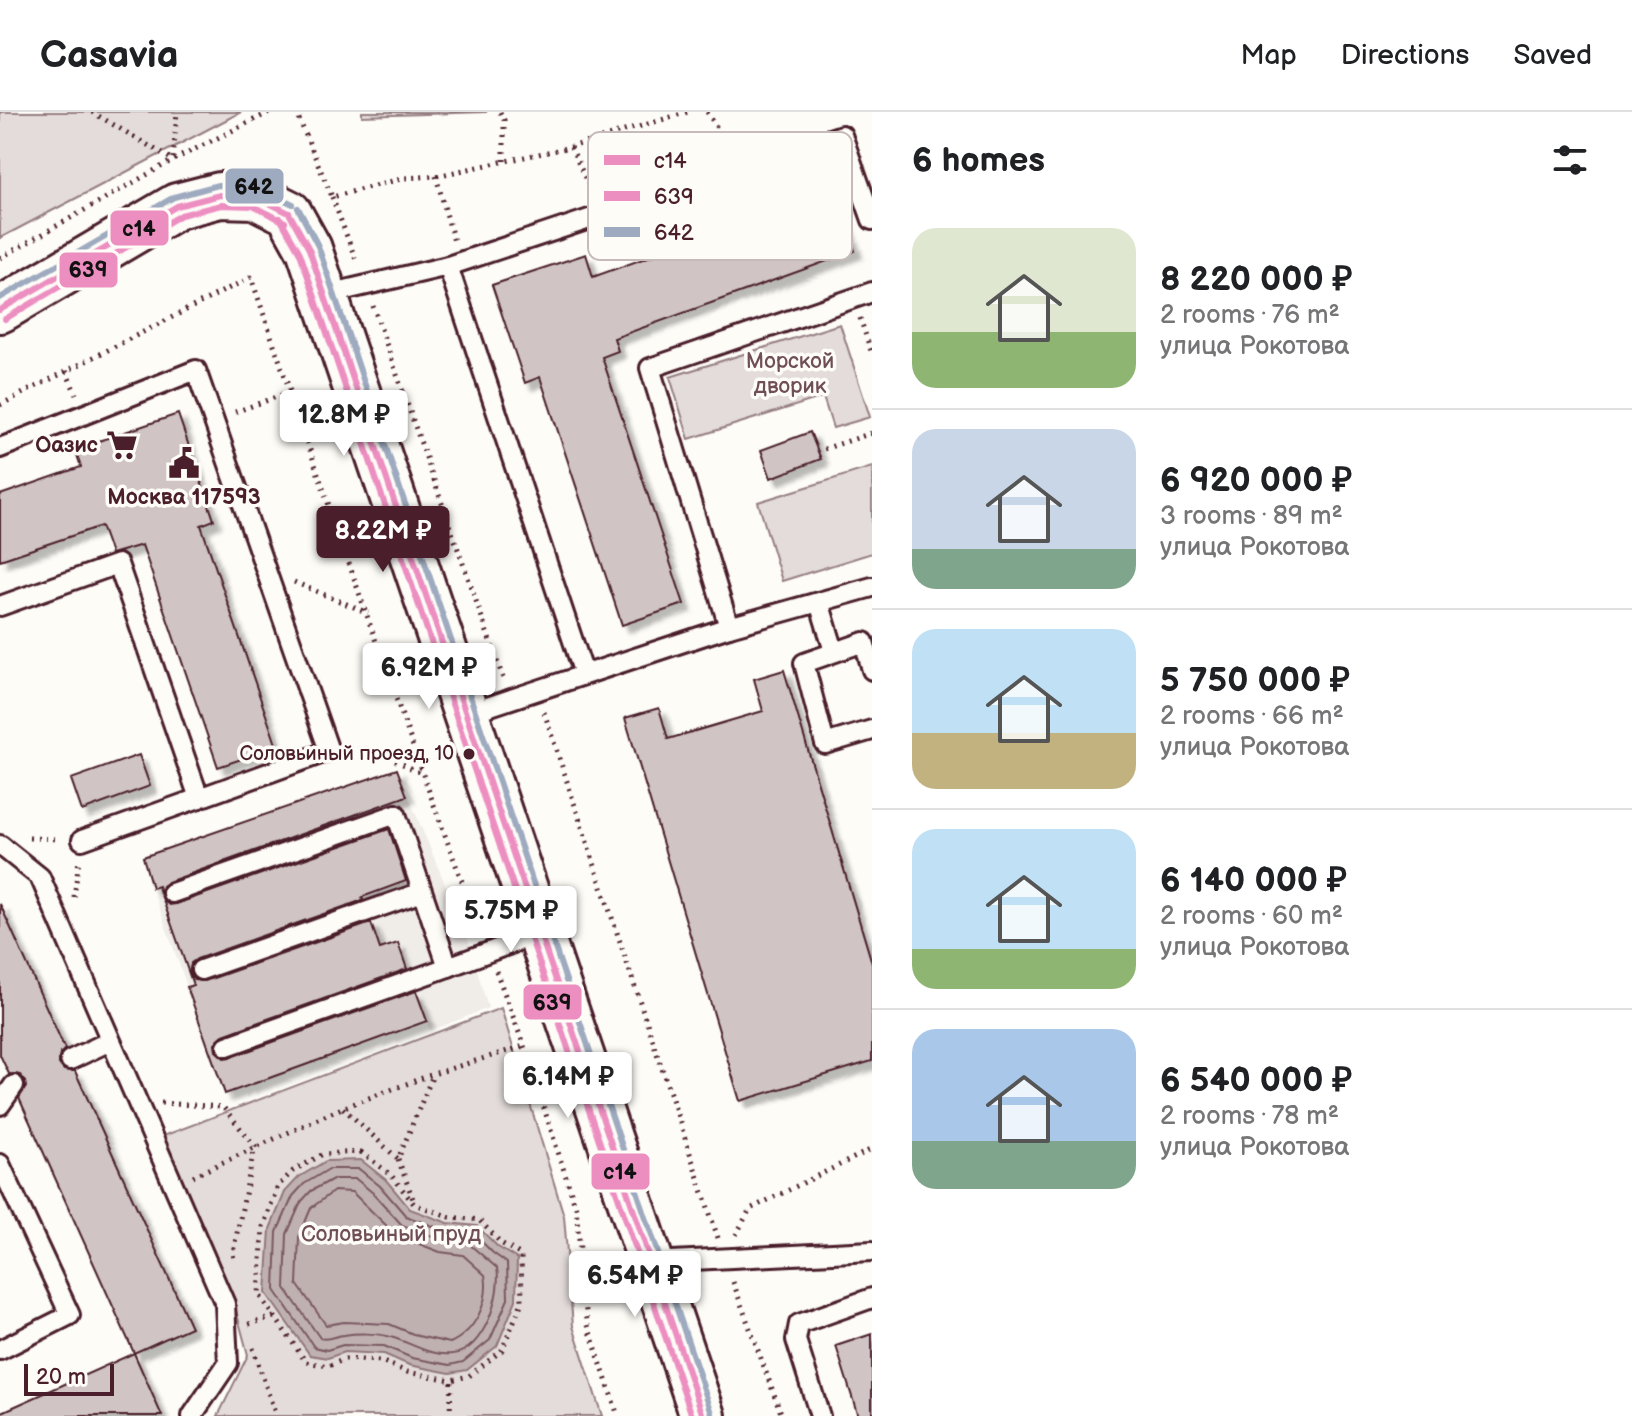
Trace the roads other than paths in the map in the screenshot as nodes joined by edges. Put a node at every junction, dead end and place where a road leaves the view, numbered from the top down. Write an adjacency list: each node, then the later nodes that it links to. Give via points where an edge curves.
1 (852, 163): 3 (lane)
2 (588, 220): 4 (lane)
3 (872, 220)
4 (453, 264): 5 (lane); 15 (lane)
5 (345, 290): 7 (street, via 309,249 289,213 255,196 220,195 177,206); 16 (street)
6 (872, 292): 12 (lane, via 650,368)
7 (0, 310)
8 (0, 448): 18 (lane, via 196,370 329,751)
9 (872, 587): 10 (lane)
10 (819, 602): 12 (lane); 13 (lane)
11 (0, 606): 18 (lane, via 118,564)
12 (729, 627): 15 (lane)
13 (834, 651): 14 (lane, via 864,642); 17 (lane, via 804,663 825,744)
14 (872, 670)
15 (584, 674): 16 (lane)
16 (466, 714): 23 (street)
17 (872, 730)
18 (199, 798): 19 (lane)
19 (82, 840)
20 (0, 845): 26 (lane, via 40,877)
21 (422, 892): 22 (lane, via 396,814); 24 (lane); 25 (lane)
22 (172, 893)
23 (540, 933): 24 (lane); 33 (street)
24 (448, 967): 27 (lane)
25 (201, 970)
26 (110, 1041): 28 (lane); 36 (lane, via 225,1304 228,1363)
27 (227, 1046)
28 (70, 1060)
29 (14, 1085): 30 (lane)
30 (0, 1105)
31 (0, 1164): 35 (lane, via 70,1315)
32 (872, 1251): 33 (lane)
33 (652, 1262): 37 (street)
34 (872, 1298): 38 (lane, via 799,1324 796,1340)
35 (0, 1350)
36 (192, 1416)
37 (703, 1416)
38 (820, 1416)

